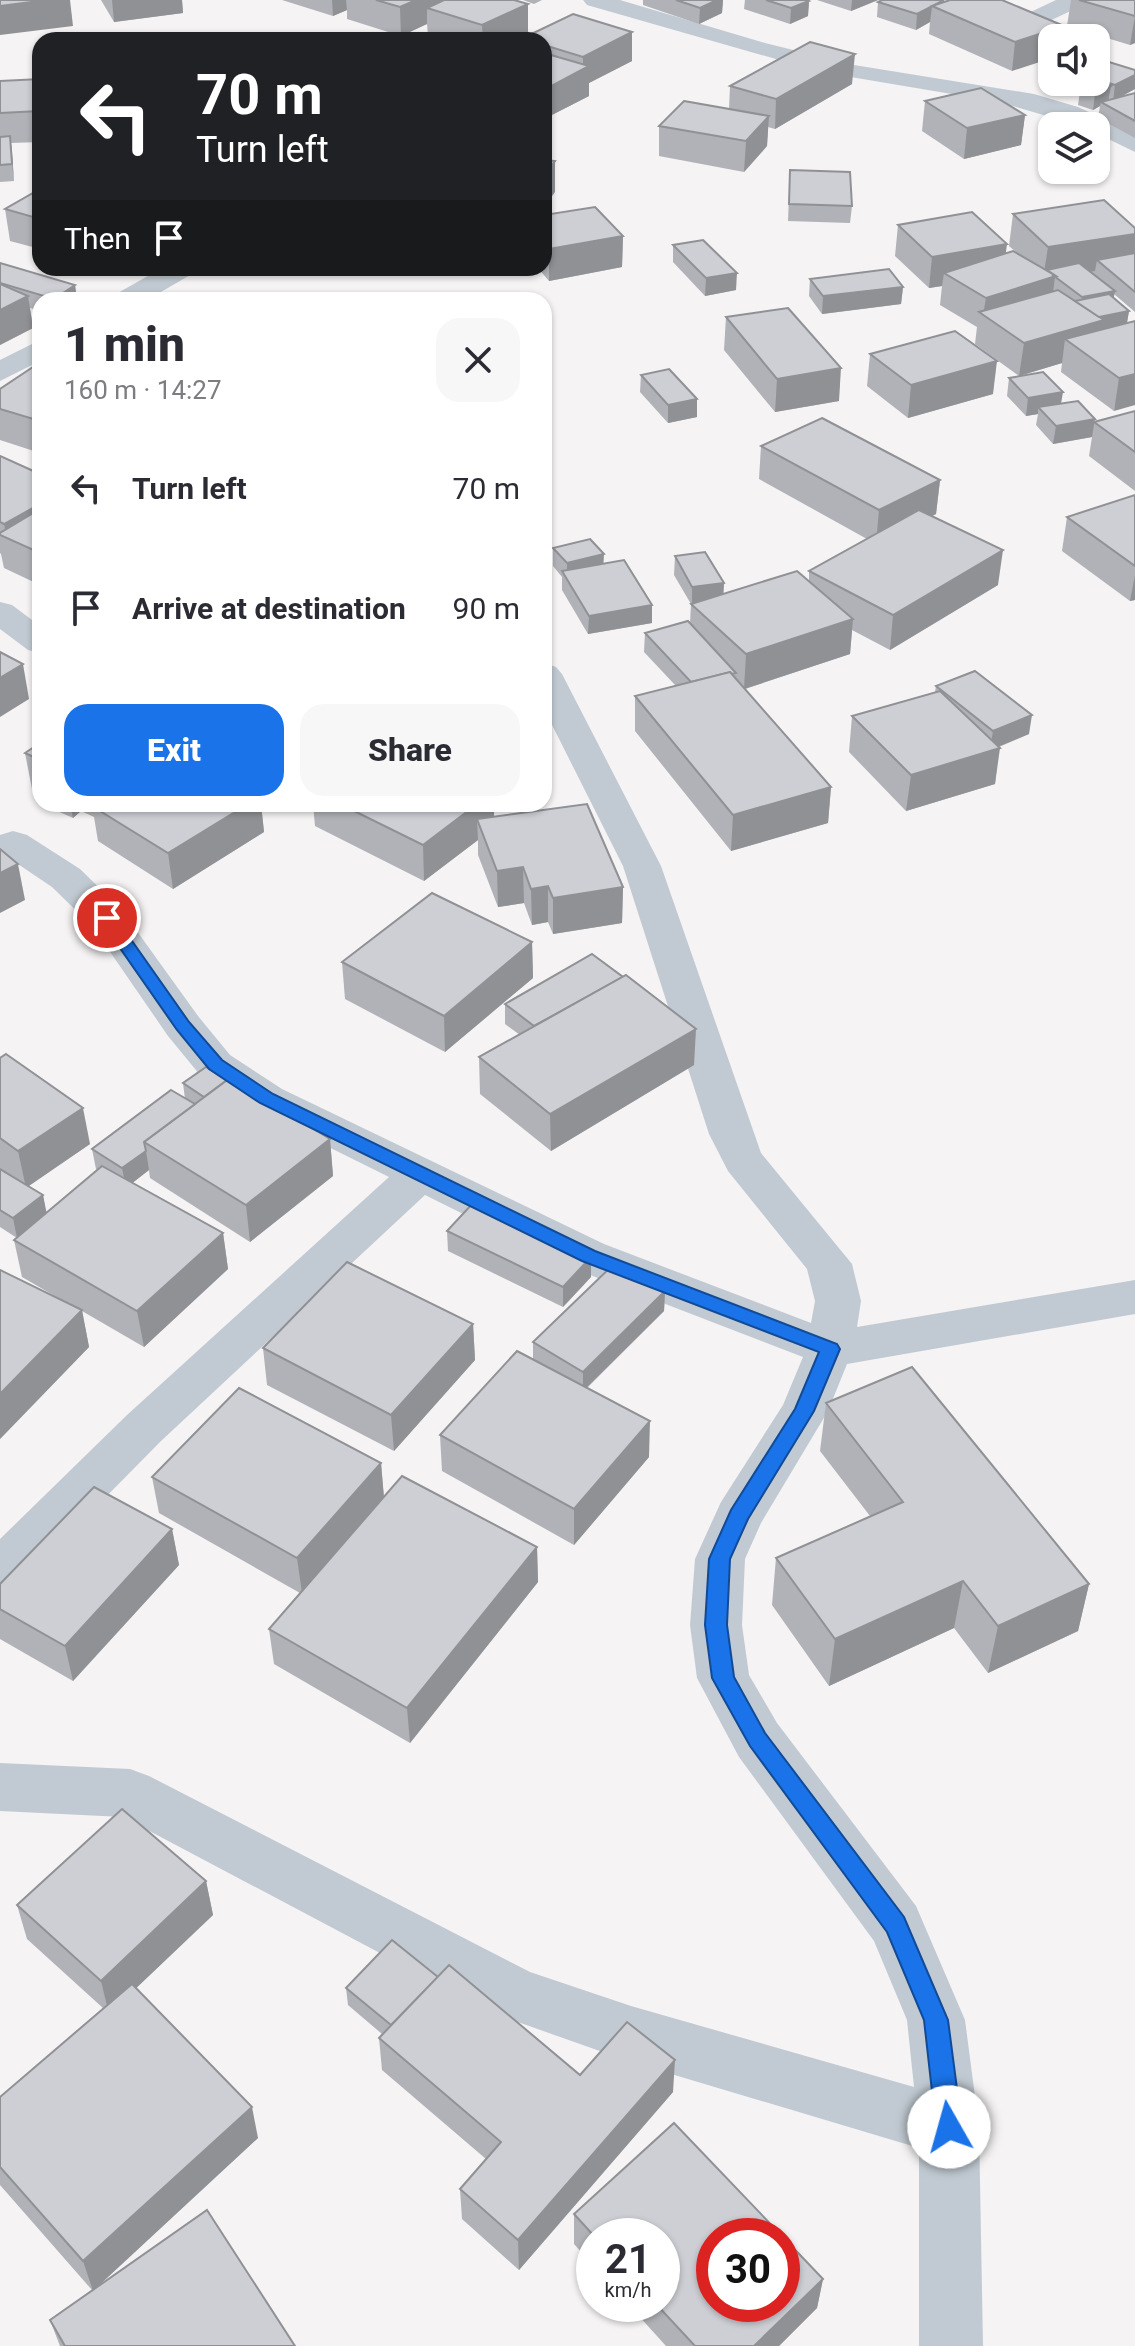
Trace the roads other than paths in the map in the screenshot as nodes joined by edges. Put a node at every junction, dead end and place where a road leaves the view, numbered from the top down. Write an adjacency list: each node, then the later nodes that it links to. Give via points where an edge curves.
1 (1075, 0): 3 (street, via 1026,23 1025,30)
2 (595, 10): 4 (street, via 621,8 849,71)
3 (1038, 39)
4 (1038, 90)
5 (1053, 96): 6 (street)
6 (1135, 144)
7 (168, 276): 8 (street)
8 (140, 292)
9 (32, 354): 10 (street)
10 (0, 372)
11 (0, 612): 12 (street)
12 (32, 637)
13 (552, 690): 17 (street, via 642,866 743,1160 829,1264 838,1301)
14 (13, 843): 15 (street, via 66,878 107,918 215,1065 267,1099)
15 (420, 1174): 17 (street, via 588,1256); 18 (street, via 144,1428)
16 (1135, 1297): 17 (street)
17 (830, 1349): 20 (street, via 804,1411 739,1516 720,1559 716,1625 723,1678 758,1740 896,1925 936,2020)
18 (0, 1571)
19 (0, 1787): 20 (street, via 130,1793 516,1995)
20 (949, 2127): 21 (street)
21 (951, 2346)

